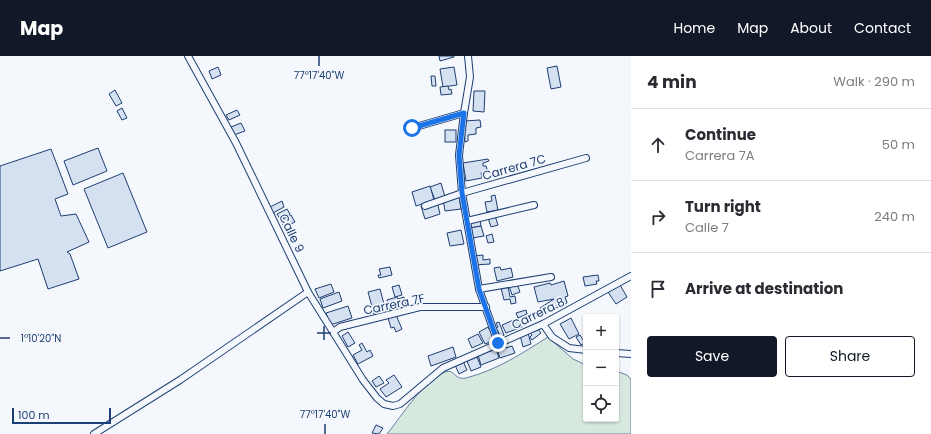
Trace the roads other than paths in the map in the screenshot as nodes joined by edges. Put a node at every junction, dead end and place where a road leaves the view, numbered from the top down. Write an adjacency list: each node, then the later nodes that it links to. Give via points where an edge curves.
1 (188, 56): 13 (street, Calle 9, via 236,143)
2 (468, 56): 3 (street, via 470,77)
3 (464, 113): 4 (street); 6 (street, via 459,155)
4 (412, 128)
5 (586, 158): 6 (street, Carrera 7C)
6 (462, 193): 8 (street, Carrera 7C); 9 (street)
7 (534, 205): 9 (street)
8 (425, 206)
9 (467, 221): 12 (street)
10 (631, 276): 15 (street, Carrera 8)
11 (551, 277): 12 (street)
12 (479, 289): 14 (street)
13 (308, 292): 16 (street, Calle 9); 22 (street, via 180,380)
14 (486, 307): 16 (street, Carrera 7F, via 420,307 340,327); 17 (street)
15 (543, 324): 17 (street, Carrera 8); 18 (street, via 552,337 570,348)
16 (333, 332): 21 (street, Calle 9, via 377,398 384,404)
17 (498, 343): 21 (street, Carrera 8, via 443,368 400,404)
18 (583, 350)
19 (619, 353): 20 (street)
20 (631, 354)
21 (393, 406)
22 (94, 434)

